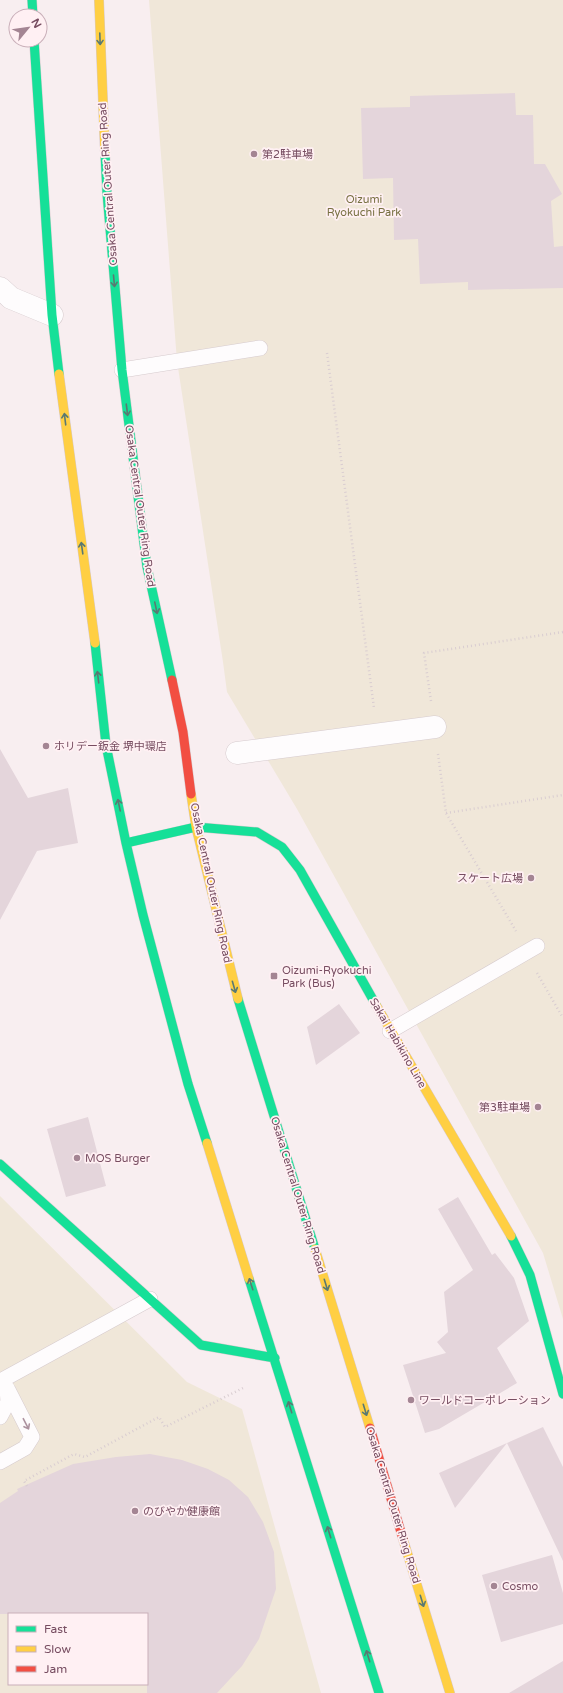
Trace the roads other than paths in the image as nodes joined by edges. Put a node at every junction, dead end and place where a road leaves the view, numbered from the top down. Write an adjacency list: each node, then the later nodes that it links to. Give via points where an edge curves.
1 (99, 0): 6 (main road, Osaka Central Outer Ring Road, one-way to 6, via 107,193)
2 (35, 48): 4 (main road)
3 (0, 288): 4 (street, via 11,298)
4 (52, 315): 10 (main road, one-way to 4, via 106,745)
5 (260, 348): 6 (lane)
6 (122, 370): 9 (main road, Osaka Central Outer Ring Road, one-way to 9, via 147,567 183,732)
7 (435, 727): 8 (street)
8 (237, 753)
9 (196, 827): 10 (main road, Sakai Habikino Line); 12 (main road, Sakai Habikino Line, via 257,832 282,847 300,870); 21 (main road, Osaka Central Outer Ring Road, one-way to 21, via 234,985)
10 (126, 843): 15 (main road, one-way to 10, via 188,1084)
11 (532, 949): 12 (lane)
12 (390, 1031): 17 (main road, Sakai Habikino Line, via 509,1233 530,1275)
13 (0, 1164): 14 (main road)
14 (150, 1299): 15 (main road, via 201,1345); 16 (lane)
15 (275, 1358): 20 (main road, one-way to 15)
16 (4, 1381): 18 (lane, via 8,1402); 19 (lane, one-way to 19, via 32,1437 25,1448)
17 (563, 1394)
18 (0, 1417)
19 (0, 1462)
20 (379, 1693)
21 (450, 1693)

